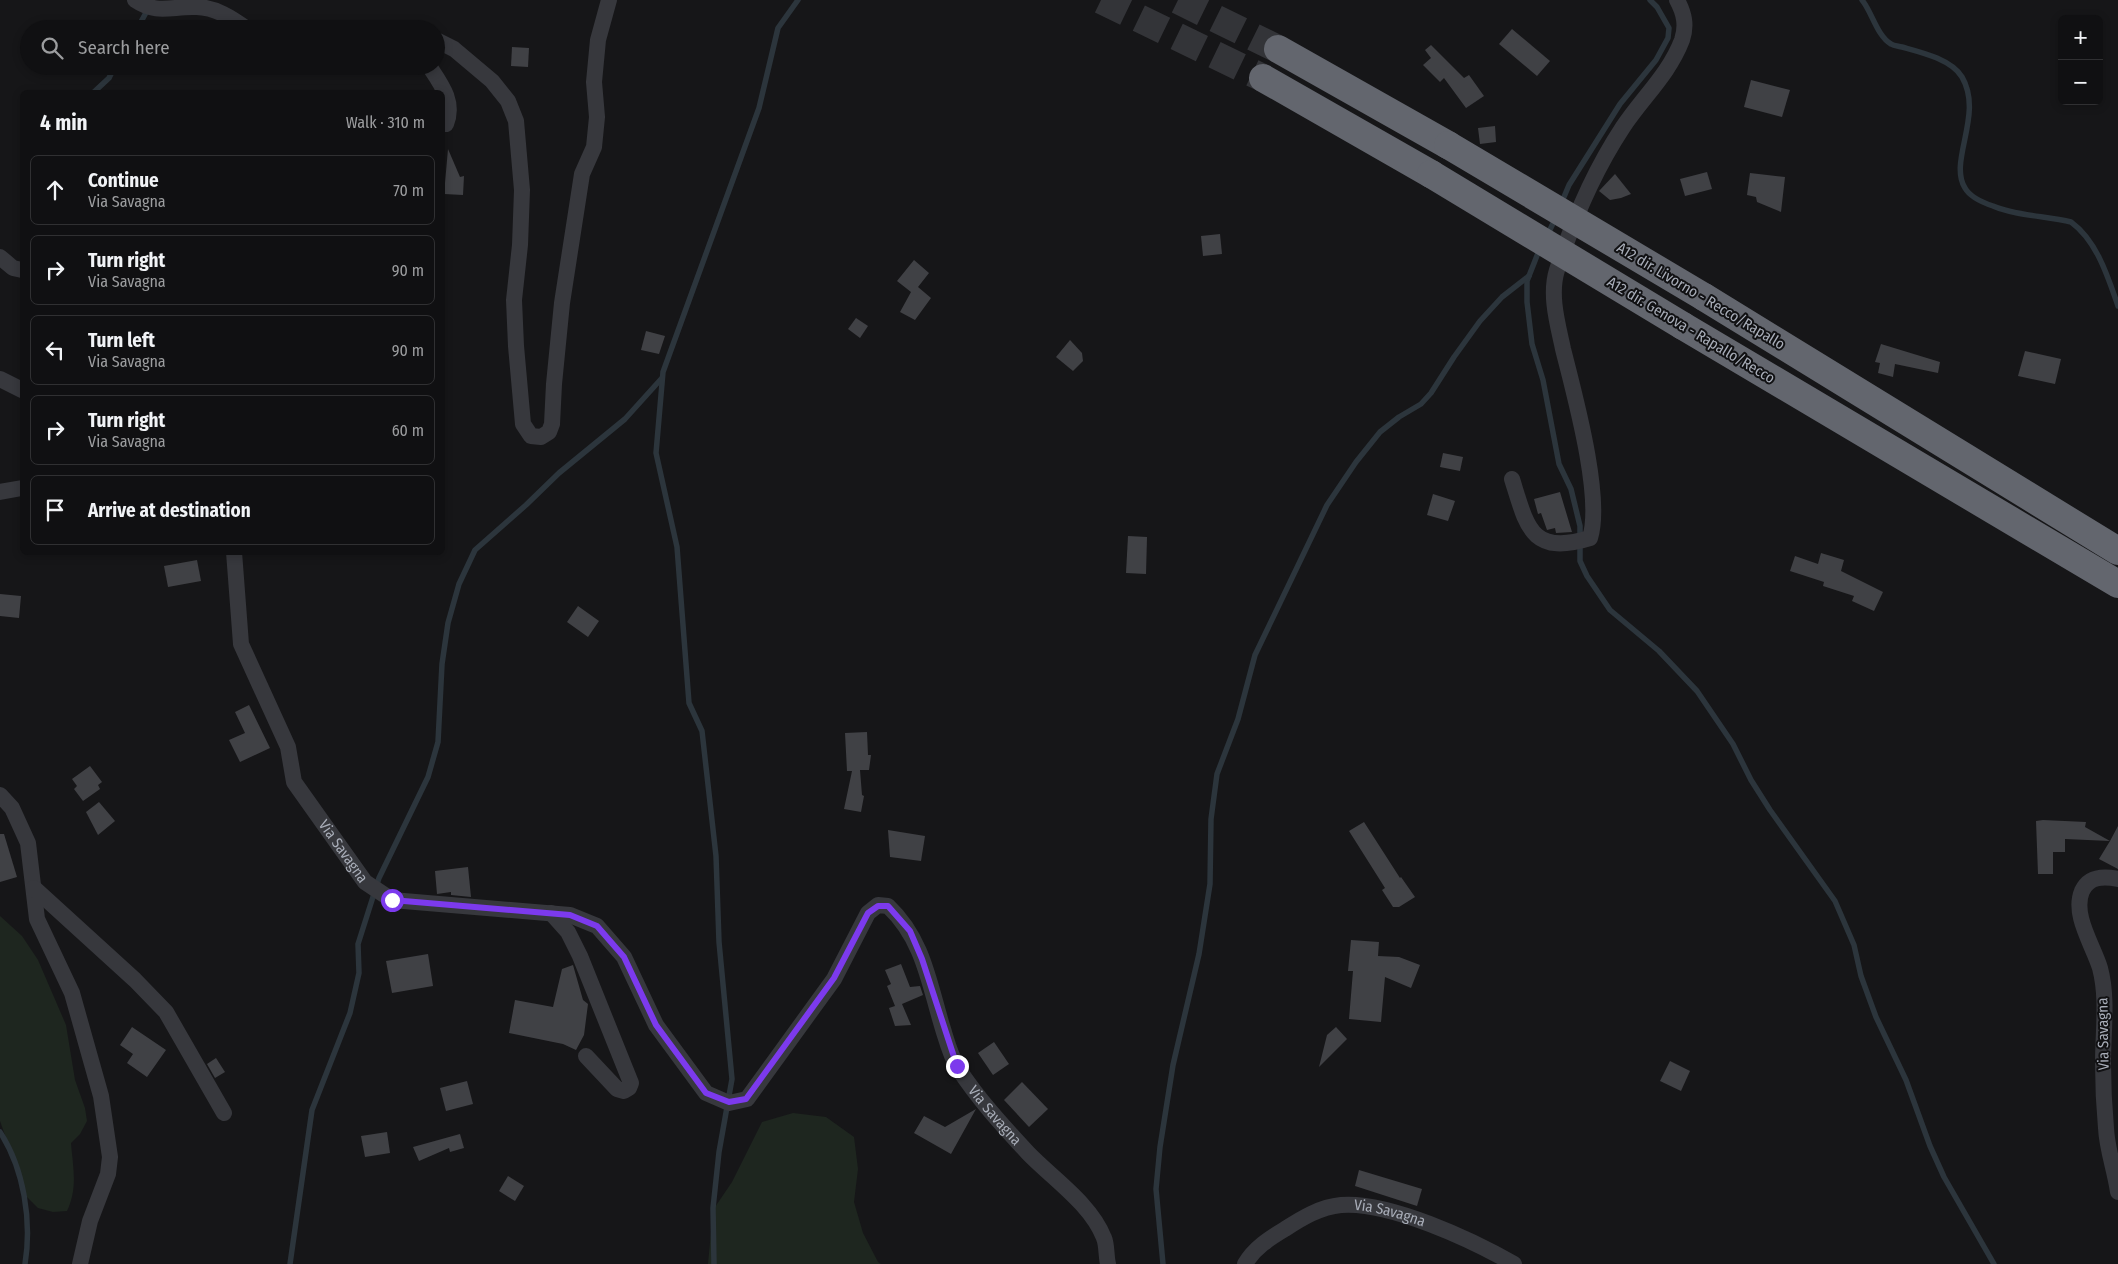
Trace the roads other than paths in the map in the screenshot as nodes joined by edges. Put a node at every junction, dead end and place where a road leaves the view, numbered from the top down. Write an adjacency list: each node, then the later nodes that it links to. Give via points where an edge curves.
1 (135, 0): 4 (street, via 147,8 197,6 218,10)
2 (609, 0): 5 (street, via 598,40 594,147 582,174 562,303 552,424 549,432 541,437 531,436 523,424 516,346 514,300 522,190 516,121 508,101 492,81)
3 (1677, 0): 16 (street, via 1686,24 1682,38 1666,72 1623,126 1592,180 1556,273 1557,322 1586,452 1592,498 1590,538 1574,543 1548,544 1533,534)
4 (233, 20)
5 (445, 45)
6 (1278, 49): 19 (highway, A12 dir. Livorno - Recco/Rapallo, bridge, via 1448,145 1704,297)
7 (435, 75): 9 (street)
8 (1263, 78): 21 (highway, A12 dir. Genova - Rapallo/Recco, bridge, via 1432,174)
9 (444, 90)
10 (445, 93): 11 (street, via 451,114)
11 (446, 124)
12 (0, 257): 13 (street)
13 (20, 270)
14 (0, 379): 15 (street)
15 (20, 389)
16 (1512, 479)
17 (20, 488): 18 (street)
18 (0, 492)
19 (2118, 551)
20 (234, 555): 25 (street, Via Savagna, via 241,644 288,747 294,782 365,882 392,900)
21 (2118, 584)
22 (0, 796): 24 (street, via 12,808 28,843)
23 (2118, 879): 28 (street, Via Savagna, via 2103,876 2091,881 2082,890 2079,904 2100,969 2105,1008 2106,1129)
24 (34, 888): 27 (street, via 166,1012); 29 (street, via 37,919 72,993 101,1096 110,1157 108,1174 90,1221)
25 (551, 913): 26 (street, via 568,932 580,956 631,1083 629,1088 624,1091 617,1089); 30 (street, Via Savagna, via 570,915 597,926 624,957 656,1025 706,1093 729,1102 746,1099 834,978 868,913 878,906 888,906 903,921 913,938 957,1066 986,1106 1092,1218 1104,1238)
26 (586, 1056)
27 (224, 1113)
28 (2118, 1192)
29 (80, 1264)
30 (1108, 1264)
31 (1245, 1264): 32 (street, Via Savagna, via 1265,1241 1321,1209 1356,1205 1432,1226 1484,1247)
32 (1514, 1264)

